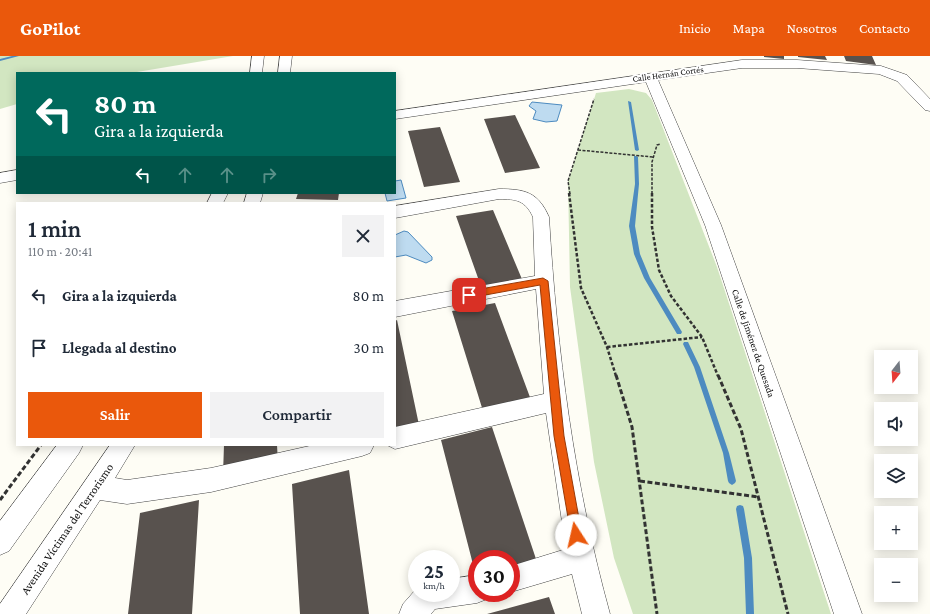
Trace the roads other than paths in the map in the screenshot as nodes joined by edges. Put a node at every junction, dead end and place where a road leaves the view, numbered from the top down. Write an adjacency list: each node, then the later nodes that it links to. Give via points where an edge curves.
1 (258, 56): 3 (street)
2 (286, 56): 4 (street)
3 (256, 72)
4 (284, 72)
5 (650, 77): 6 (street, Calle Hernán Cortés, via 742,64 797,64 881,70 902,78); 7 (street, Calle Hernán Cortés); 26 (street, Calle de Jiménez de Quesada, via 713,225)
6 (930, 107)
7 (396, 116)
8 (16, 175): 9 (street)
9 (0, 178)
10 (396, 212): 11 (street, via 499,194 518,194 536,206 541,217)
11 (543, 281): 12 (street); 13 (street)
12 (396, 309)
13 (555, 401): 14 (street); 20 (street)
14 (396, 438)
15 (70, 446): 19 (street)
16 (122, 446): 18 (street, Avenida Víctimas del Terrorismo)
17 (358, 446): 18 (street, via 211,480 127,492)
18 (95, 486): 23 (street, Avenida Víctimas del Terrorismo)
19 (0, 542)
20 (582, 558): 21 (street); 25 (street)
21 (520, 576)
22 (423, 602): 24 (street)
23 (10, 614)
24 (413, 614)
25 (596, 614)
26 (848, 614)

